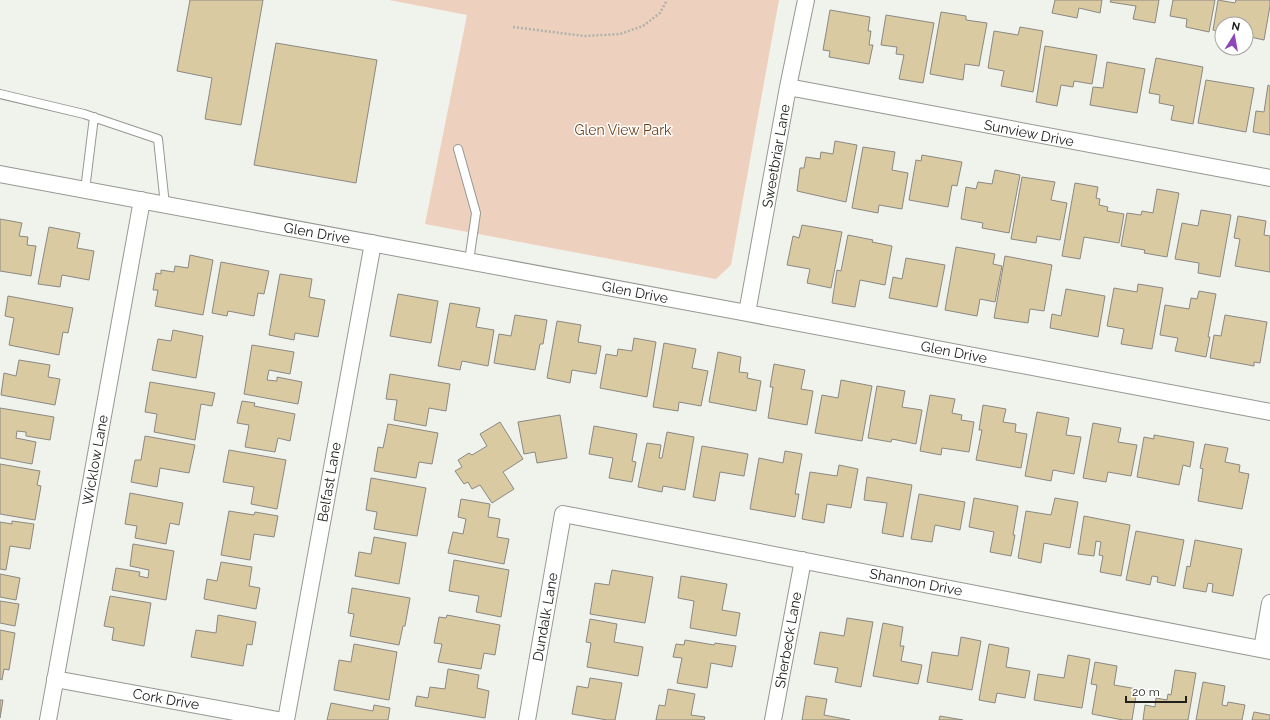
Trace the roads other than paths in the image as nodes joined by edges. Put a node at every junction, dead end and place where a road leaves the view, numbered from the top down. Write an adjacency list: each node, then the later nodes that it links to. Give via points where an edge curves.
1 (806, 0): 2 (street, Sweetbriar Lane)
2 (788, 87): 7 (street, Sunview Drive); 13 (street, Sweetbriar Lane)
3 (0, 94): 4 (lane)
4 (94, 117): 8 (lane); 10 (lane, via 158,139)
5 (458, 149): 12 (lane, via 476,213)
6 (0, 174): 8 (street, Glen Drive)
7 (1270, 178)
8 (84, 190): 9 (street, Glen Drive)
9 (142, 200): 10 (street, Glen Drive); 19 (street, Wicklow Lane)
10 (165, 205): 11 (street, Glen Drive)
11 (373, 243): 12 (street, Glen Drive); 22 (street, Belfast Lane)
12 (469, 261): 13 (street, Glen Drive)
13 (747, 313): 14 (street, Glen Drive)
14 (1270, 412)
15 (563, 514): 16 (street, Shannon Drive); 23 (street, Dundalk Lane)
16 (803, 560): 18 (street, Shannon Drive); 24 (street, Sherbeck Lane)
17 (1270, 603): 18 (street)
18 (1266, 650)
19 (55, 679): 20 (street, Wicklow Lane); 21 (street, Cork Drive)
20 (48, 720)
21 (278, 720)
22 (286, 720)
23 (527, 720)
24 (773, 720)

